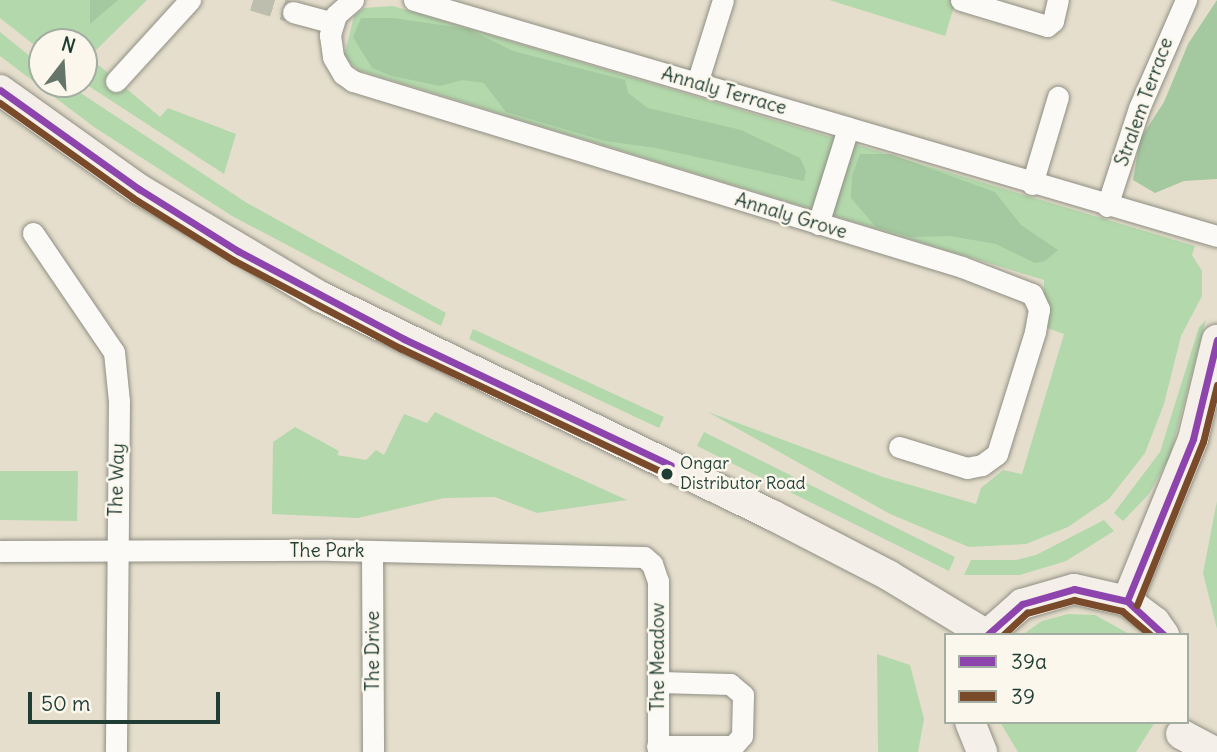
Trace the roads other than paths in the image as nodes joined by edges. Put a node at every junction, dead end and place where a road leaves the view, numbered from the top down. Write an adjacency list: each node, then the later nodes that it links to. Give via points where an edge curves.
1 (190, 0): 10 (street)
2 (353, 0): 9 (street)
3 (414, 0): 11 (street, Annaly Terrace)
4 (723, 0): 11 (street)
5 (961, 0): 6 (street, via 1047,26)
6 (1058, 0)
7 (1186, 0): 16 (street, Stralem Terrace, via 1139,108)
8 (293, 12): 9 (street)
9 (331, 22): 17 (street, Annaly Grove, via 333,57 342,74 353,81)
10 (116, 81)
11 (697, 83): 14 (street, Annaly Terrace)
12 (0, 90): 27 (street, via 139,189 321,297 772,515 888,575)
13 (1058, 97): 15 (street)
14 (848, 128): 15 (street, Annaly Terrace); 17 (street)
15 (1032, 184): 16 (street, Annaly Terrace)
16 (1107, 206): 19 (street, Annaly Terrace)
17 (818, 225): 21 (street, Annaly Grove, via 1013,284 1036,299 1035,332 997,454 982,465 967,468)
18 (33, 233): 24 (street, The Way, via 114,352 119,401)
19 (1217, 236)
20 (1217, 340): 26 (street, via 1193,439)
21 (899, 447)
22 (0, 551): 24 (street, The Park)
23 (372, 551): 24 (street, The Park); 25 (street, The Park, via 626,553); 35 (street, The Drive)
24 (116, 552): 34 (street, The Way)
25 (652, 564): 30 (street, The Meadow, via 657,580)
26 (1127, 601): 28 (street, via 1074,589 1044,594 1012,611); 29 (street)
27 (984, 633)
28 (989, 633)
29 (1163, 633)
30 (659, 682): 33 (street, The Meadow); 33 (street, via 730,684 744,695 742,736 733,746)
31 (971, 724): 36 (street)
32 (1179, 736): 37 (street)
33 (657, 749)
34 (116, 752)
35 (373, 752)
36 (982, 752)
37 (1215, 752)

